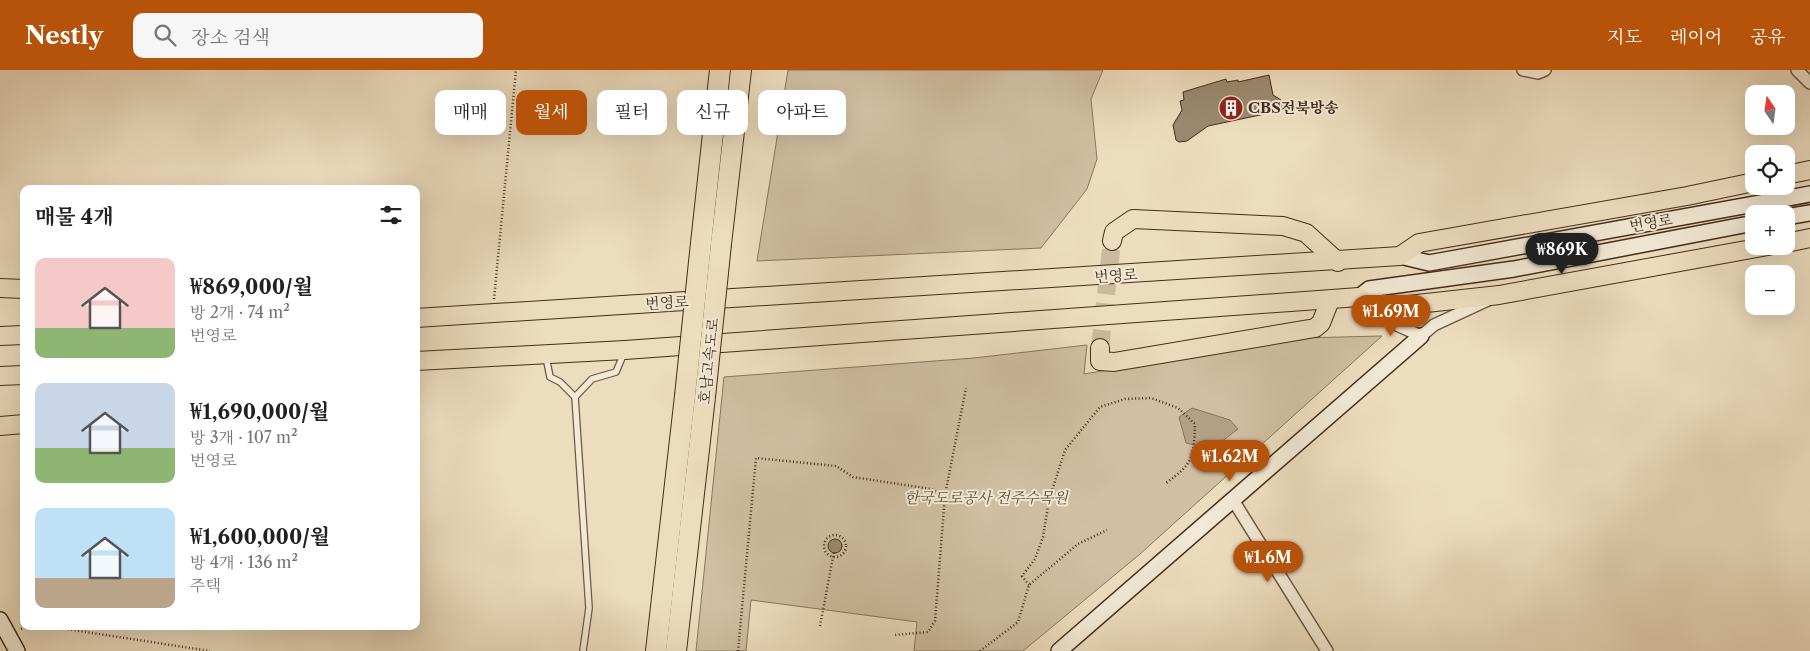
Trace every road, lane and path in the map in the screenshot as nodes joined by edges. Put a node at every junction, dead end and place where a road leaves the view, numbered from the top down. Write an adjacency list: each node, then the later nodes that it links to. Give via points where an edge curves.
1 (516, 70): 27 (path)
2 (720, 70): 56 (highway, 호남고속도로, bridge)
3 (741, 70): 57 (highway, 호남고속도로, bridge)
4 (1523, 70): 5 (street, via 1538,73)
5 (1545, 70)
6 (1796, 70): 7 (street)
7 (1810, 83)
8 (1810, 170): 9 (main road)
9 (1795, 173)
10 (1745, 184): 19 (main road, via 1419,243)
11 (1810, 194): 19 (street, 번영로, via 1429,263)
12 (1810, 213): 13 (street)
13 (1795, 216)
14 (1745, 225): 24 (street, 번영로, via 1514,269 1368,289)
15 (1810, 238): 17 (main road)
16 (1112, 240): 20 (main road, via 1114,232 1133,218 1283,226 1306,233)
17 (1795, 241)
18 (1745, 250): 23 (main road)
19 (1400, 256): 20 (main road, 번영로)
20 (1338, 262): 27 (main road, 번영로)
21 (0, 288): 22 (main road)
22 (20, 289)
23 (1499, 295): 26 (main road); 31 (street, via 1434,325)
24 (1358, 298): 25 (main road, 번영로); 26 (main road, via 1369,308)
25 (1330, 300): 32 (main road, via 1321,323 1315,328 1114,362 1100,361); 33 (main road, 번영로)
26 (1381, 308): 31 (street, via 1399,326)
27 (492, 313): 28 (main road, 번영로)
28 (420, 318)
29 (20, 335): 30 (main road)
30 (0, 336)
31 (1421, 336): 44 (street)
32 (1100, 348)
33 (625, 350): 34 (main road, 번영로); 39 (lane, via 616,372 592,379)
34 (545, 354): 35 (main road, 번영로); 39 (lane, via 550,378 560,382)
35 (420, 361)
36 (20, 375): 37 (main road)
37 (0, 376)
38 (966, 388): 43 (path)
39 (575, 397): 55 (lane, via 589,608)
40 (20, 424): 41 (main road)
41 (0, 426)
42 (1166, 483): 48 (path, via 1184,470 1194,451 1195,424 1178,408 1151,398 1125,399 1100,407 1065,450 1049,500 1043,537 1035,559 1022,576)
43 (945, 495): 52 (path, via 935,621 928,632); 58 (path, via 930,489 853,476 836,466 756,458)
44 (1233, 500): 60 (street); 61 (street)
45 (1107, 530): 48 (path, via 1078,544)
46 (834, 552): 47 (path)
47 (832, 557): 47 (path, via 845,551 844,540 838,536 828,537 824,543 826,553); 50 (path)
48 (1029, 585): 59 (path, via 1018,622)
49 (0, 620): 53 (street)
50 (820, 626)
51 (73, 630): 54 (path)
52 (894, 634)
53 (17, 651)
54 (210, 651)
55 (582, 651)
56 (656, 651)
57 (676, 651)
58 (738, 651)
59 (980, 651)
60 (1059, 651)
61 (1327, 651)

